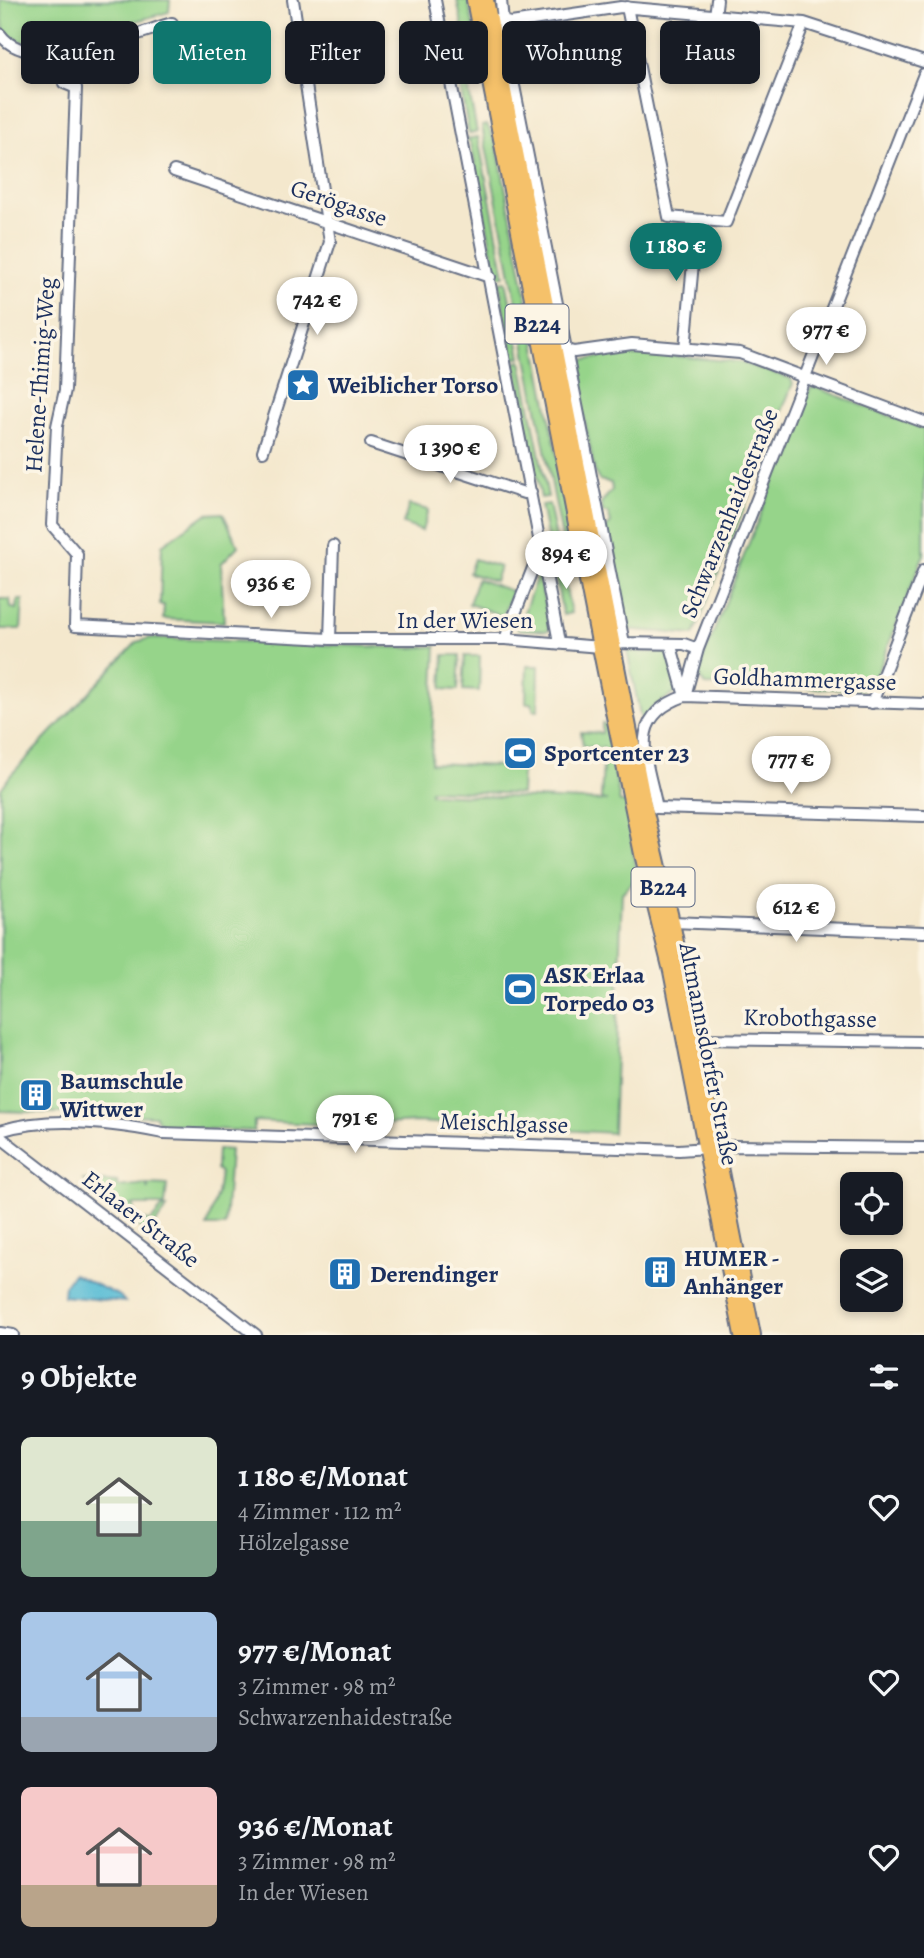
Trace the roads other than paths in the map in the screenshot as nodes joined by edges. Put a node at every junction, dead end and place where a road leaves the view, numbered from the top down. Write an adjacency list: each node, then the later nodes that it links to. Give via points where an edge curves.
1 (293, 0): 22 (street)
2 (435, 0): 24 (street)
3 (474, 0): 39 (main road, Altmannsdorfer Straße / B224)
4 (486, 0): 9 (main road, Altmannsdorfer Straße / B224)
5 (501, 0): 12 (street, Altmannsdorfer Straße)
6 (717, 0): 10 (street)
7 (670, 6): 8 (street); 10 (street)
8 (628, 7): 13 (street); 23 (street, via 669,217)
9 (489, 16): 11 (street); 25 (main road, Altmannsdorfer Straße / B224)
10 (715, 16): 14 (street)
11 (502, 21)
12 (504, 21)
13 (512, 21)
14 (804, 23): 17 (street); 23 (street, via 726,222)
15 (0, 34): 16 (street)
16 (21, 50)
17 (924, 62)
18 (924, 74): 27 (street, Schwarzenhaidestraße)
19 (66, 84): 35 (street, Helene-Thimig-Weg, via 76,88 65,390 57,426 52,525 78,554 75,626)
20 (513, 84): 25 (street, Altmannsdorfer Straße)
21 (174, 171): 22 (street, Gerögasse)
22 (325, 220): 24 (street, Gerögasse); 30 (street, via 330,242)
23 (697, 220): 26 (street)
24 (490, 277): 31 (street)
25 (560, 349): 26 (street, via 574,352 632,344); 39 (main road, Altmannsdorfer Straße / B224)
26 (685, 349): 27 (street, via 740,353)
27 (806, 376): 28 (street); 41 (street, Schwarzenhaidestraße)
28 (924, 422)
29 (371, 443): 31 (street)
30 (263, 451)
31 (531, 492): 32 (street)
32 (542, 545): 37 (street); 38 (street)
33 (333, 546): 36 (street)
34 (924, 570): 43 (street)
35 (149, 630): 36 (street, In der Wiesen)
36 (330, 639): 37 (street, In der Wiesen)
37 (505, 639): 38 (street, In der Wiesen)
38 (559, 642): 39 (street, In der Wiesen)
39 (612, 646): 40 (street, Goldhammergasse); 46 (main road, Altmannsdorfer Straße / B224); 52 (main road, Altmannsdorfer Straße / B224, via 642,854)
40 (672, 649): 41 (street, Goldhammergasse, via 684,645); 42 (street, Goldhammergasse)
41 (698, 649): 42 (street, Schwarzenhaidestraße)
42 (685, 696): 43 (street, Goldhammergasse); 45 (street, Goldhammergasse, via 665,703 648,719 643,736 657,808)
43 (872, 703): 44 (street, Goldhammergasse)
44 (924, 704)
45 (924, 816)
46 (672, 922): 47 (street); 48 (main road, Altmannsdorfer Straße / B224)
47 (924, 932)
48 (694, 1039): 49 (street, Krobothgasse); 52 (main road, Altmannsdorfer Straße / B224)
49 (924, 1042)
50 (0, 1131): 52 (street, Meischlgasse, via 29,1124 85,1124 163,1132 680,1150)
51 (0, 1137): 55 (street, Erlaaer Straße)
52 (710, 1147): 53 (street, Meischlgasse); 57 (main road, Altmannsdorfer Straße / B224); 58 (main road, Altmannsdorfer Straße / B224)
53 (924, 1148)
54 (0, 1333): 56 (street)
55 (251, 1334)
56 (13, 1335)
57 (742, 1335)
58 (753, 1335)

